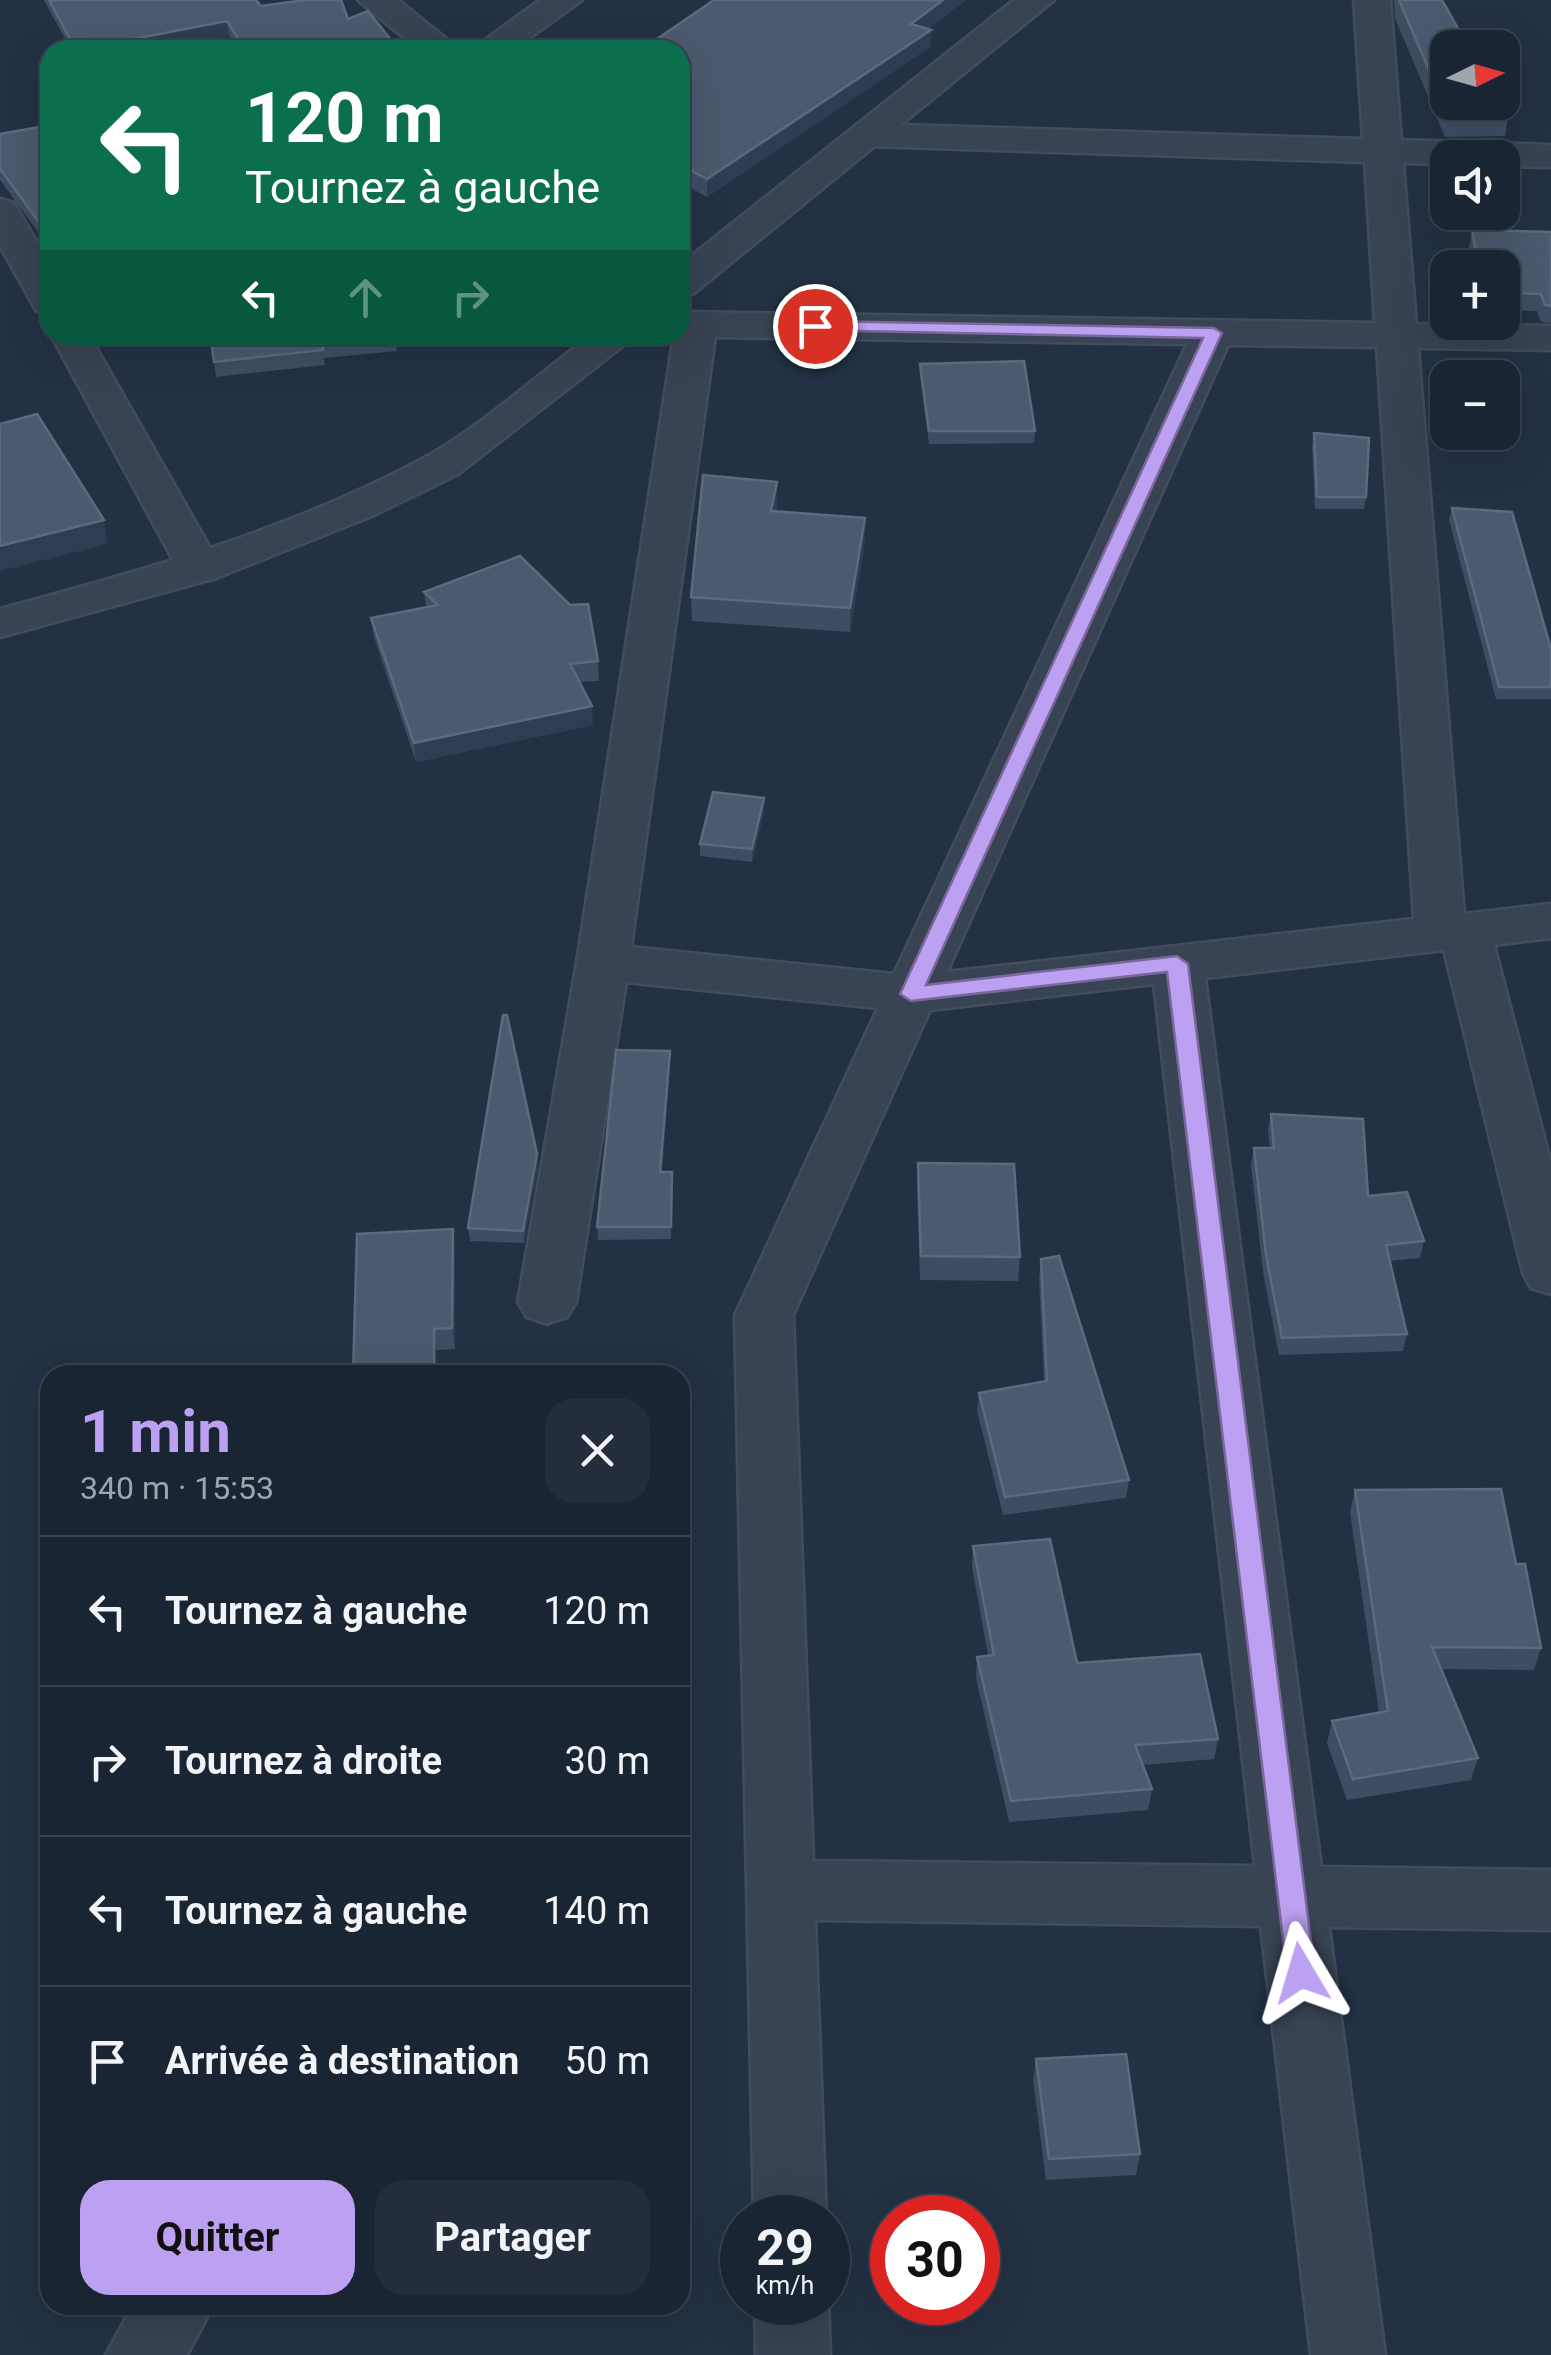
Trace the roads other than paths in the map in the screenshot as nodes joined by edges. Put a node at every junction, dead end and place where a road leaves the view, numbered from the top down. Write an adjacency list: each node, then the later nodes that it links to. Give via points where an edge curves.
1 (376, 0): 5 (street)
2 (564, 0): 6 (street)
3 (1036, 0): 7 (street)
4 (1372, 0): 8 (street)
5 (429, 40)
6 (505, 40)
7 (868, 134): 8 (street); 12 (street)
8 (1383, 151): 9 (street); 15 (street)
9 (1551, 156)
10 (0, 212): 11 (street)
11 (40, 283)
12 (690, 306)
13 (690, 311): 14 (street)
14 (1214, 333): 15 (street); 26 (street)
15 (1396, 336): 16 (street); 23 (street)
16 (1551, 338)
17 (75, 345): 20 (street)
18 (603, 345): 20 (street, via 443,465)
19 (681, 345): 24 (street)
20 (200, 569): 21 (street)
21 (0, 623)
22 (1551, 921): 23 (street)
23 (1452, 932): 25 (street); 27 (street)
24 (603, 962): 26 (street); 28 (street)
25 (1177, 964): 26 (street); 30 (street)
26 (911, 994): 29 (street, via 764,1315)
27 (1551, 1273)
28 (546, 1302)
29 (782, 1890): 30 (street); 32 (street)
30 (1292, 1897): 31 (street); 37 (street)
31 (1551, 1900)
32 (789, 2195)
33 (170, 2315): 35 (street)
34 (793, 2325): 36 (street)
35 (143, 2355)
36 (794, 2355)
37 (1348, 2355)

